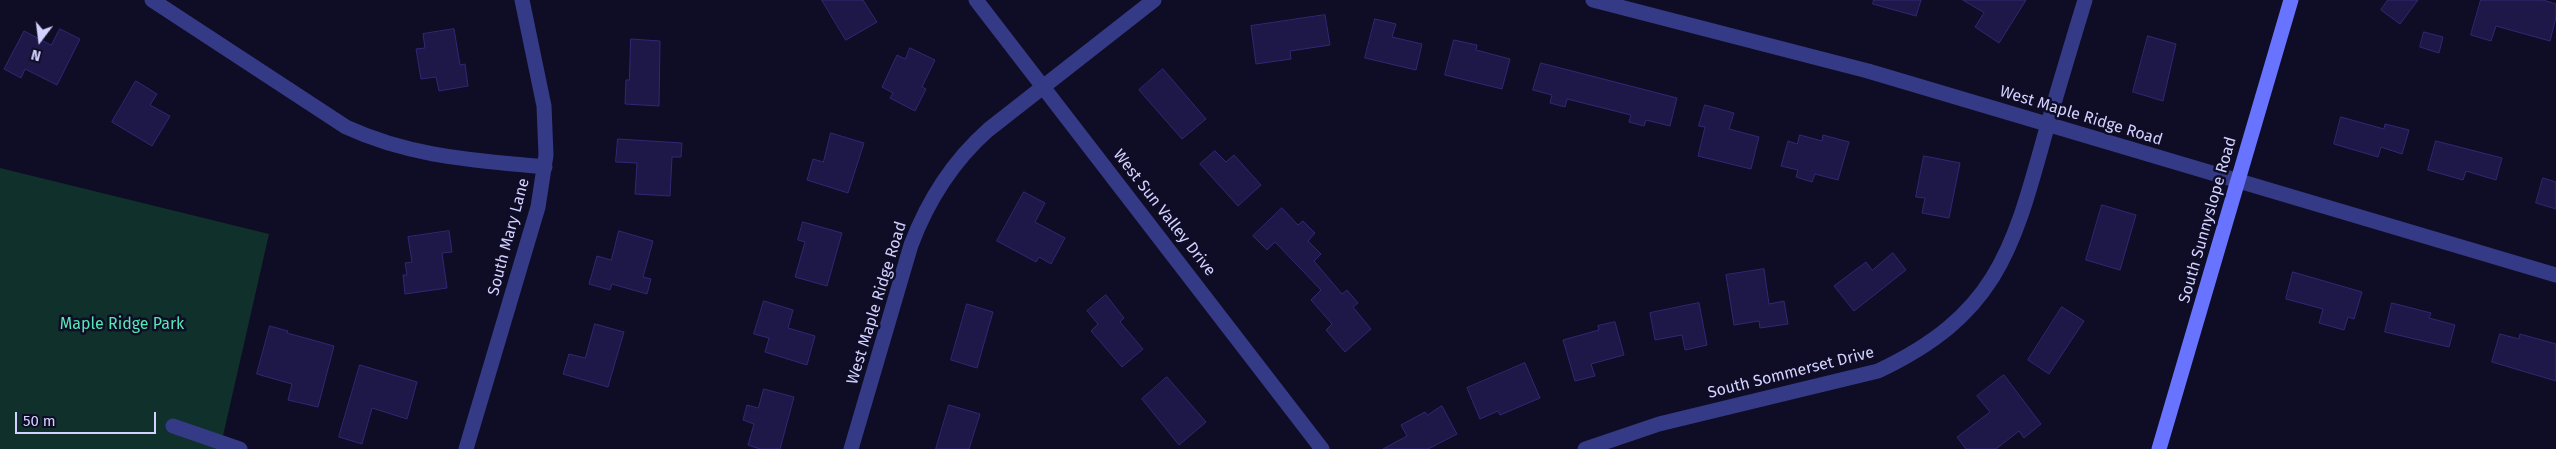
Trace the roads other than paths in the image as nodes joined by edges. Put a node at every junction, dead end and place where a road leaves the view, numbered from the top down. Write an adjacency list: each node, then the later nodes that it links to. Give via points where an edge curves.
1 (152, 0): 10 (street, via 346,127 371,138 440,157)
2 (522, 0): 10 (street, South Mary Lane, via 544,106)
3 (976, 0): 8 (street, West Sun Valley Drive)
4 (1154, 0): 8 (street, West Maple Ridge Road)
5 (1593, 0): 9 (street, West Maple Ridge Road, via 1868,71)
6 (2085, 0): 9 (street, South Sommerset Drive)
7 (2291, 0): 11 (street, South Sunnyslope Road)
8 (1043, 87): 16 (street, West Maple Ridge Road, via 972,144 933,196 911,245); 17 (street, West Sun Valley Drive)
9 (2048, 124): 11 (street, West Maple Ridge Road); 18 (street, South Sommerset Drive, via 2019,226 2007,255 1989,285 1945,332 1878,371 1659,424)
10 (544, 167): 15 (street, South Mary Lane, via 538,207)
11 (2238, 181): 12 (street, West Maple Ridge Road); 19 (street, South Sunnyslope Road)
12 (2556, 276)
13 (173, 426): 14 (street)
14 (240, 449)
15 (466, 449)
16 (851, 449)
17 (1322, 449)
18 (1585, 449)
19 (2159, 449)

